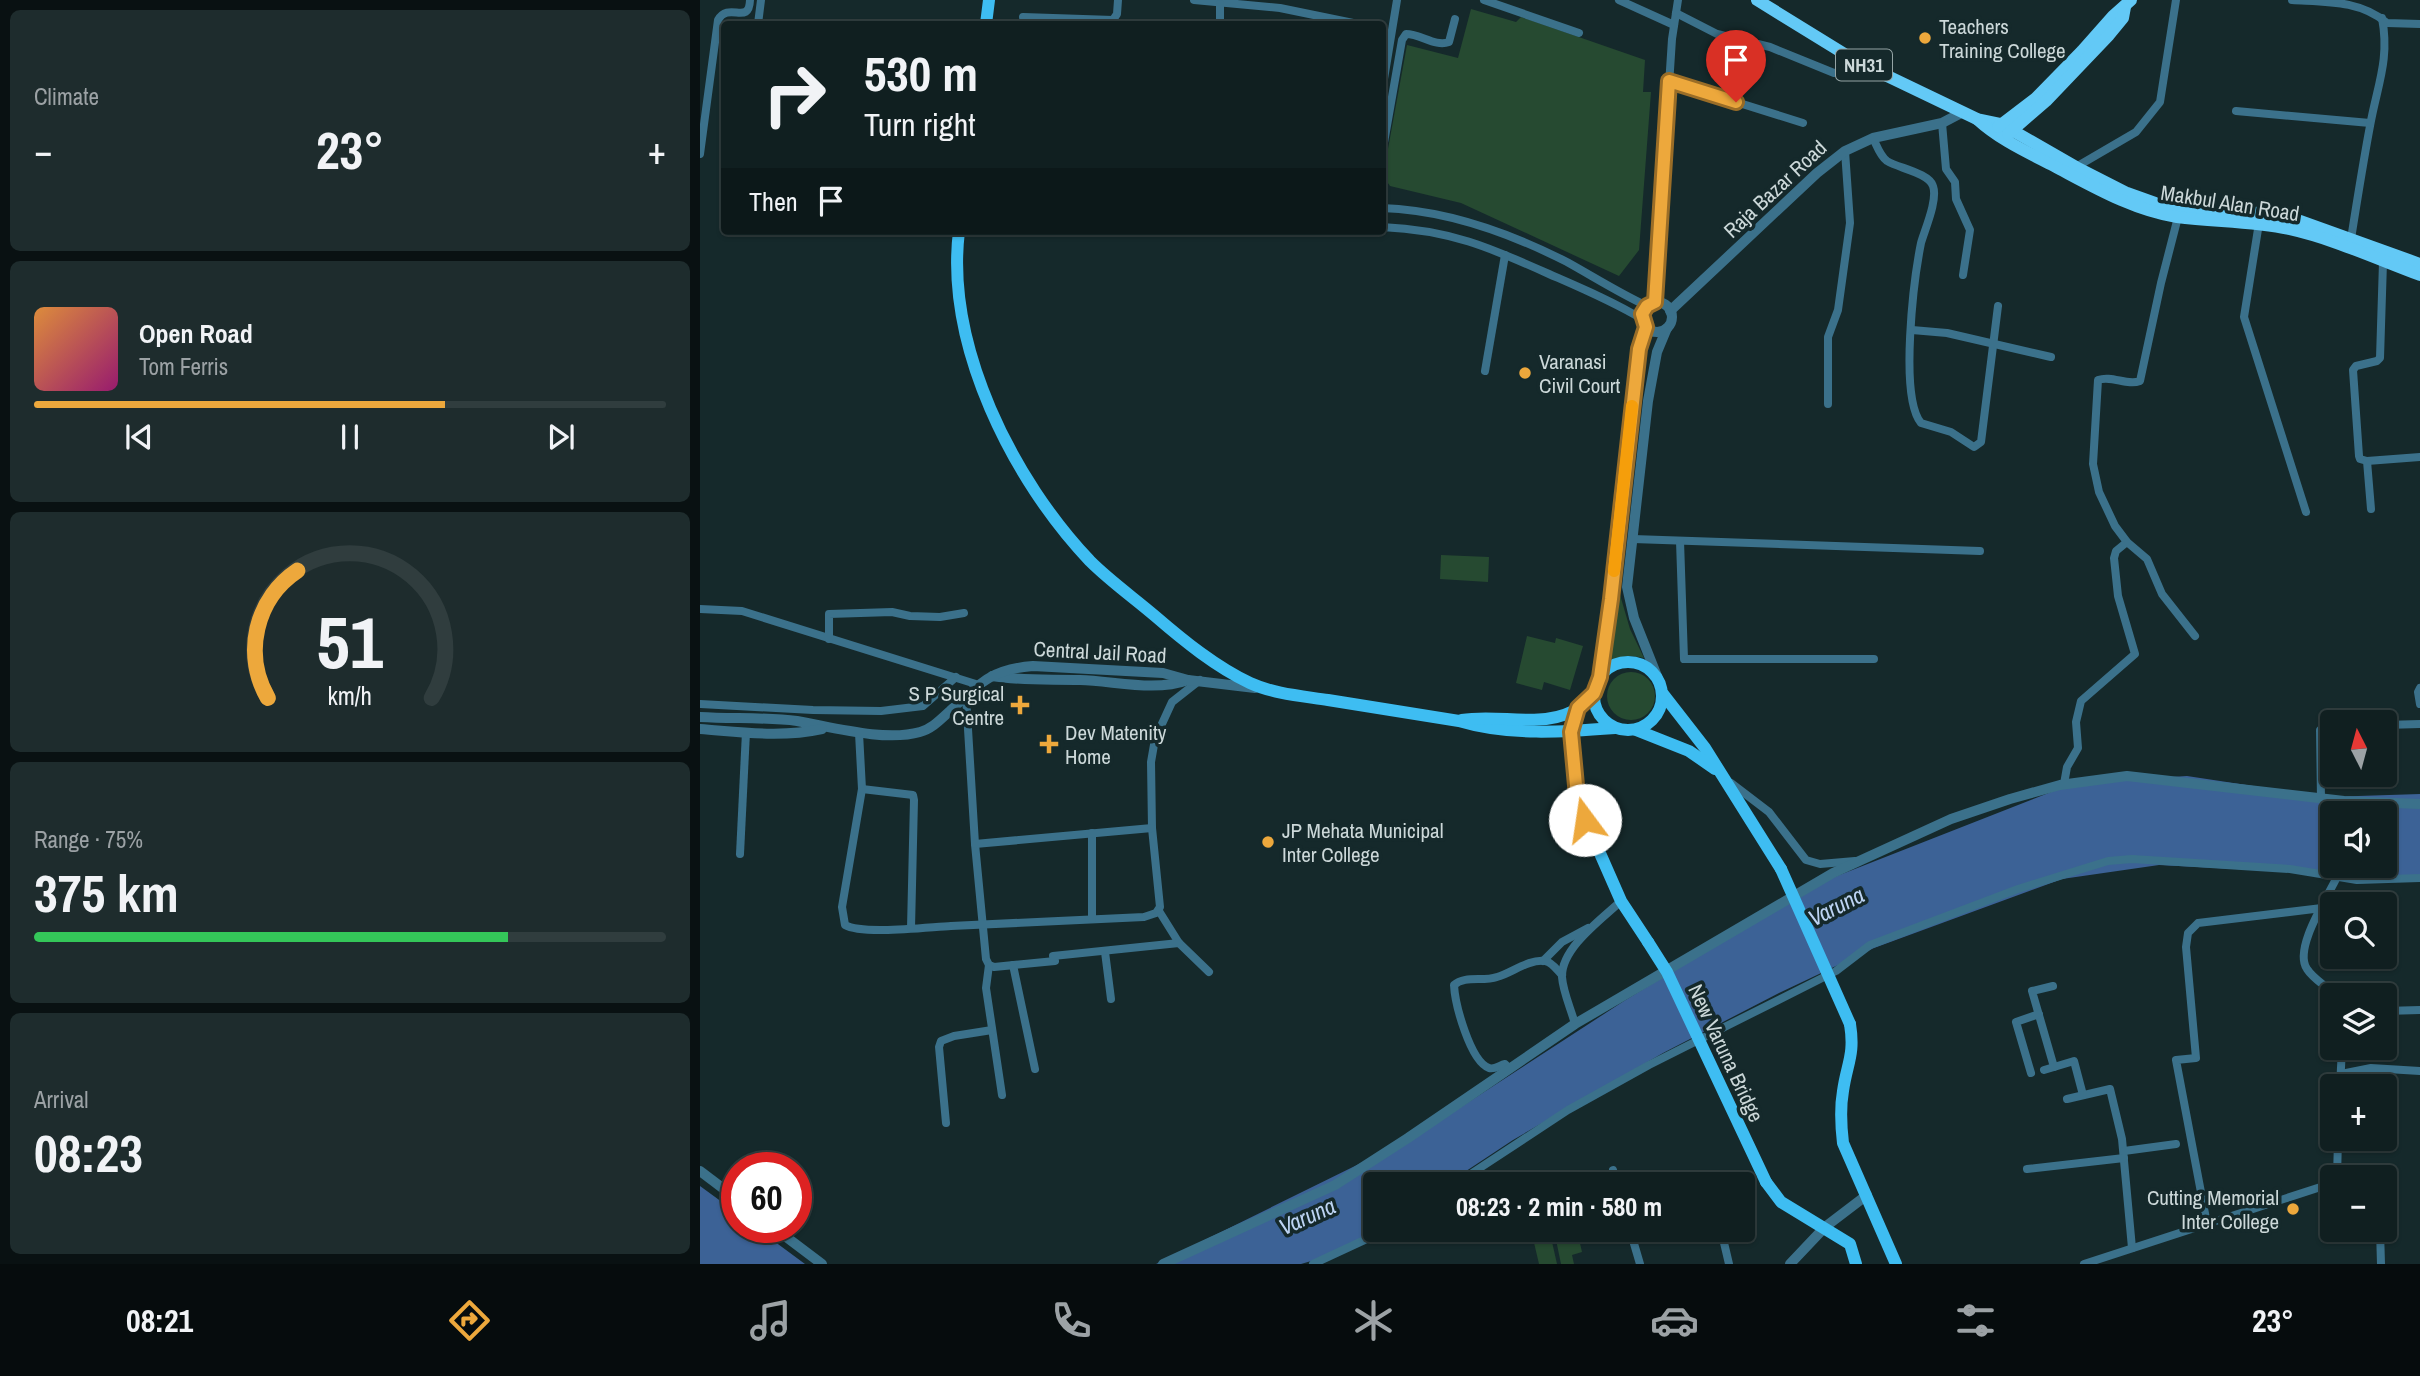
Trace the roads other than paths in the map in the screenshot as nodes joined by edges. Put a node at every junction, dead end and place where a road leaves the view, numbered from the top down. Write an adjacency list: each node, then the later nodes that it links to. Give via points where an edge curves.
1 (750, 0): 40 (street, via 746,12 728,11 718,20)
2 (761, 0): 19 (street)
3 (989, 0): 20 (main road)
4 (1118, 0): 16 (street, via 1112,20)
5 (1194, 0): 13 (street)
6 (1397, 0): 26 (street)
7 (1485, 0): 27 (street)
8 (1619, 0): 24 (street)
9 (1678, 0): 15 (street)
10 (1757, 0): 28 (highway, NH31)
11 (2176, 0): 41 (street, via 2160,102 2136,132)
12 (2292, 0): 17 (street, via 2346,3)
13 (1220, 4): 21 (street); 22 (street, via 1280,8)
14 (2128, 4): 37 (highway)
15 (1676, 13): 24 (street); 28 (street, via 1717,34 1770,47 1834,73)
16 (1023, 17)
17 (2382, 18): 23 (street, via 2387,23); 35 (street, via 2385,67)
18 (1455, 19): 36 (street, via 1449,42 1413,34 1402,40)
19 (758, 21)
20 (986, 21)
21 (1220, 21)
22 (1343, 21)
23 (2420, 23)
24 (1674, 24): 30 (street)
25 (1386, 31): 26 (street)
26 (1392, 32): 29 (street)
27 (1579, 33)
28 (1856, 61): 32 (highway, NH31)
29 (1386, 67)
30 (1669, 81): 33 (street); 55 (street)
31 (2236, 111): 35 (street)
32 (1962, 112): 34 (street, Raja Bazar Road); 37 (highway, NH31)
33 (1802, 123)
34 (1942, 123): 38 (street, Raja Bazar Road); 53 (street, via 1947,173 1955,183 1956,199 1970,230)
35 (2370, 123): 48 (street)
36 (1386, 131)
37 (2002, 131): 41 (highway, Makbul Alan Road); 43 (highway, Makbul Alan Road, via 2125,202)
38 (1873, 138): 39 (street, Raja Bazar Road); 60 (street, via 1886,160 1928,179 1934,187 1917,264)
39 (1844, 151): 57 (street, Raja Bazar Road); 64 (street, via 1850,223 1838,310 1828,338)
40 (700, 154)
41 (2076, 167): 48 (highway, Makbul Alan Road, via 2155,203 2180,209 2261,213)
42 (1386, 208): 55 (street, via 1457,219 1506,234 1613,290)
43 (2178, 217): 44 (highway, Makbul Alan Road); 71 (street, via 2140,382 2102,378 2098,383 2094,476 2108,514)
44 (2259, 223): 51 (highway, Makbul Alan Road, via 2303,233); 68 (street, via 2244,317)
45 (1386, 228): 50 (street, via 1431,232)
46 (959, 235): 49 (main road, Central Jail Road)
47 (966, 235): 49 (street)
48 (2351, 239): 52 (highway, Makbul Alan Road)
49 (957, 252): 84 (main road, Central Jail Road, via 960,305 977,373 1004,437 1034,491 1093,564 1180,638 1234,674)
50 (1505, 255): 58 (street, via 1613,302); 63 (street)
51 (2383, 262): 54 (highway, Makbul Alan Road); 66 (street, via 2381,358 2356,366 2353,373 2359,456)
52 (2420, 264)
53 (1962, 275)
54 (2420, 275)
55 (1651, 304): 57 (street, via 1664,304); 58 (street)
56 (1998, 306): 61 (street)
57 (1670, 311): 59 (street, via 1672,320)
58 (1644, 323): 59 (street, via 1654,331); 79 (street)
59 (1667, 328): 69 (street, via 1657,352 1648,401)
60 (1912, 330): 61 (street); 61 (street, via 1910,378 1918,420 1951,432 1974,447 1981,442)
61 (1993, 343): 62 (street)
62 (2051, 357)
63 (1485, 372)
64 (1828, 404)
65 (2420, 457): 66 (street)
66 (2367, 461): 67 (street)
67 (2371, 509)
68 (2305, 512)
69 (1633, 539): 70 (street); 82 (street, via 1629,602)
70 (1680, 541): 72 (street); 77 (street, via 1684,659)
71 (2127, 542): 75 (street, via 2147,559 2162,594); 102 (street, via 2114,558 2120,606 2135,654 2081,701 2076,722 2078,744)
72 (1980, 551)
73 (700, 609): 76 (street, via 742,611)
74 (964, 612): 76 (street, via 940,617 892,612 829,614)
75 (2194, 636)
76 (829, 639): 78 (street)
77 (1874, 659)
78 (956, 677): 81 (street); 87 (street, via 923,706 881,711)
79 (1600, 677): 82 (main road, via 1626,662 1646,667); 85 (main road)
80 (1200, 680): 81 (street, Central Jail Road, via 1159,685 992,676); 84 (street, Central Jail Road); 107 (street, via 1172,702 1155,739)
81 (979, 685): 86 (street)
82 (1661, 687): 97 (main road, via 1661,708 1654,720); 101 (main road)
83 (2420, 688): 88 (street)
84 (1268, 690): 91 (main road, Central Jail Road)
85 (1594, 693): 89 (main road); 95 (main road, via 1598,714)
86 (967, 696): 100 (street, via 920,732); 109 (street)
87 (700, 704)
88 (2420, 704)
89 (1578, 708): 91 (main road, via 1553,718); 98 (main road)
90 (700, 717): 94 (street, via 796,721)
91 (1459, 721): 98 (main road, Central Jail Road, via 1479,727)
92 (2420, 724): 93 (street)
93 (2398, 725)
94 (826, 728): 99 (street, via 799,734); 100 (street)
95 (1615, 728): 97 (main road); 98 (main road, Central Jail Road)
96 (700, 729): 99 (street)
97 (1636, 730): 101 (main road, via 1689,751)
98 (1571, 732): 115 (main road, New Varuna Bridge, via 1579,803)
99 (746, 733): 110 (street)
100 (859, 733): 104 (street)
101 (1723, 776): 111 (street, via 1769,812 1806,860 1820,864); 157 (main road, bridge, via 1781,869 1850,1024 1852,1053 1843,1091 1843,1143)
102 (2064, 784): 105 (street, via 2127,776); 111 (street, via 1951,819)
103 (2321, 788): 105 (street)
104 (862, 789): 122 (street, via 913,795); 122 (street, via 842,907 845,925 850,929)
105 (2321, 799): 106 (street)
106 (2420, 804)
107 (1152, 828): 108 (street); 117 (street)
108 (1092, 833): 109 (street); 119 (street)
109 (975, 844): 121 (street)
110 (740, 854)
111 (1862, 860): 136 (street)
112 (2320, 874): 154 (street, via 2132,859 2108,861 2018,888 1870,945 1836,971 1569,1110)
113 (2350, 878): 114 (street)
114 (2420, 878)
115 (1621, 901): 120 (street); 159 (main road, New Varuna Bridge, bridge, via 1667,972 1766,1182 1781,1202)
116 (2320, 908): 158 (street, via 2198,923 2188,933 2196,1058 2176,1060)
117 (1159, 911): 119 (street, via 1144,917); 123 (street)
118 (2320, 912): 130 (street, via 2302,956 2305,968)
119 (1092, 919): 121 (street)
120 (1596, 924): 125 (street, via 1562,942); 129 (street, via 1567,956)
121 (981, 925): 122 (street); 126 (street)
122 (911, 928)
123 (1179, 943): 124 (street); 128 (street)
124 (1105, 951): 127 (street); 132 (street)
125 (1543, 961): 129 (street); 141 (street, via 1499,977 1460,980 1454,985 1474,1054 1488,1068 1505,1064)
126 (989, 965): 127 (street); 137 (street, via 986,988)
127 (1013, 965): 140 (street)
128 (1209, 972)
129 (1562, 975): 136 (street)
130 (2321, 983)
131 (2053, 986): 135 (street, via 2032,991)
132 (1111, 999)
133 (2420, 1010): 134 (street)
134 (2397, 1011)
135 (2039, 1014): 139 (street); 144 (street, via 2016,1022)
136 (1575, 1024): 141 (street)
137 (992, 1030): 146 (street); 149 (street, via 941,1041)
138 (2342, 1060): 145 (street)
139 (2054, 1067): 142 (street); 147 (street, via 2074,1061)
140 (1035, 1069)
141 (1510, 1069): 167 (street, via 1335,1185)
142 (2043, 1070)
143 (2420, 1071): 145 (street, via 2371,1068)
144 (2031, 1073)
145 (2341, 1074)
146 (1002, 1095)
147 (2083, 1095): 148 (street); 151 (street, via 2110,1088)
148 (2067, 1098)
149 (946, 1122)
150 (2176, 1144): 151 (street)
151 (2124, 1155): 152 (street); 165 (street)
152 (2027, 1169)
153 (700, 1171): 155 (street)
154 (1472, 1172)
155 (721, 1187)
156 (2320, 1187): 158 (street)
157 (1867, 1195): 159 (street); 173 (main road)
158 (2207, 1224): 165 (street)
159 (1825, 1227): 171 (street); 172 (main road, New Varuna Bridge, via 1850,1244)
160 (1363, 1241): 168 (street)
161 (1634, 1242): 169 (street)
162 (1724, 1242): 170 (street)
163 (2380, 1242): 175 (street)
164 (794, 1243): 166 (street)
165 (2132, 1248): 174 (street)
166 (822, 1264)
167 (1163, 1264)
168 (1315, 1264)
169 (1640, 1264)
170 (1730, 1264)
171 (1790, 1264)
172 (1856, 1264)
173 (1896, 1264)
174 (2084, 1264)
175 (2381, 1264)

